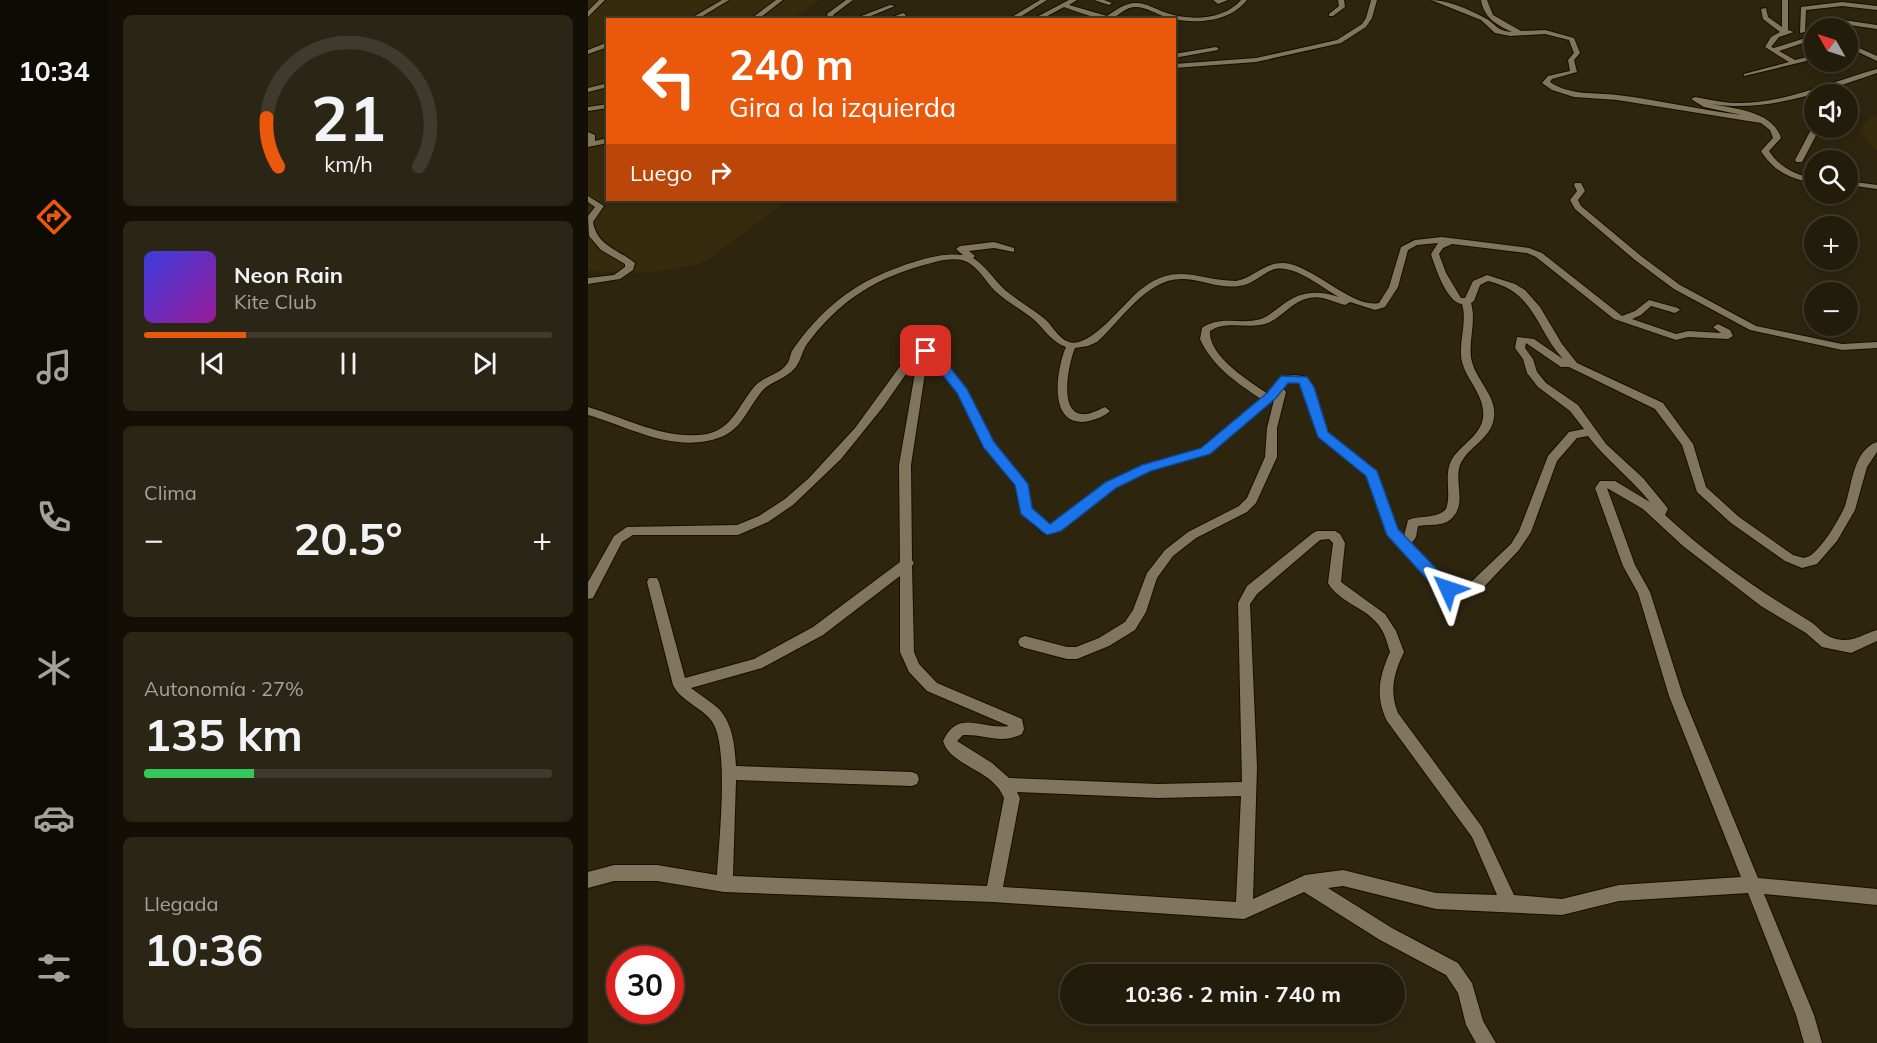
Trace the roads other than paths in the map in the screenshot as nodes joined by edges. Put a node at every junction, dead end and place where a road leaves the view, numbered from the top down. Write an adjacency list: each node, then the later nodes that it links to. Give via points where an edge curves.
1 (602, 0): 23 (street)
2 (726, 0): 26 (street)
3 (780, 0): 27 (street)
4 (849, 0): 28 (street, via 829,15)
5 (1043, 0): 31 (street)
6 (1074, 0): 18 (street)
7 (1097, 0): 17 (street)
8 (1216, 0): 9 (street)
9 (1225, 0)
10 (1244, 0): 34 (street, via 1227,13 1197,19 1174,17 1137,5 1127,6)
11 (1341, 0): 25 (street, via 1342,7)
12 (1374, 0): 50 (street, via 1368,20 1339,42 1256,60)
13 (1434, 0): 39 (street, via 1483,19 1494,31)
14 (1484, 0): 39 (street, via 1487,14)
15 (1785, 0): 37 (street)
16 (1802, 0): 20 (street)
17 (1109, 3)
18 (1062, 5): 32 (street); 33 (street)
19 (892, 6): 29 (street)
20 (1812, 6): 21 (street); 38 (street, via 1803,8)
21 (1877, 8)
22 (1764, 9): 37 (street, via 1765,18)
23 (588, 15)
24 (903, 15): 30 (street)
25 (1331, 15)
26 (694, 18)
27 (755, 18)
28 (831, 18)
29 (859, 18)
30 (894, 18)
31 (1011, 18)
32 (1037, 18)
33 (1104, 18)
34 (1109, 18)
35 (1858, 24): 36 (street)
36 (1877, 27)
37 (1785, 32): 38 (street); 44 (street, via 1768,44)
38 (1802, 32)
39 (1520, 33): 59 (street, via 1554,33 1576,42 1577,53 1571,60 1574,72 1548,78 1550,86 1587,97 1625,98 1687,111)
40 (1804, 41): 44 (street)
41 (606, 45): 45 (street)
42 (1216, 49): 46 (street)
43 (1858, 50): 47 (street)
44 (1773, 51): 49 (street)
45 (588, 52)
46 (1176, 56)
47 (1877, 59)
48 (1804, 60): 49 (street)
49 (1794, 62): 52 (street)
50 (1176, 66)
51 (1877, 71): 53 (street)
52 (1746, 75)
53 (1840, 84)
54 (606, 86): 55 (street)
55 (588, 90)
56 (1804, 95): 59 (street, via 1747,105 1695,99)
57 (606, 106): 58 (street)
58 (588, 109)
59 (1757, 119): 64 (street, via 1766,122 1778,138 1765,150 1772,164)
60 (588, 134): 62 (street, via 592,137 590,145)
61 (1811, 138): 63 (street)
62 (606, 141)
63 (1799, 160)
64 (1804, 179)
65 (1858, 184): 67 (street)
66 (1578, 185): 79 (street, via 1581,191 1574,200 1578,207 1691,296 1765,332 1842,347)
67 (1877, 187)
68 (588, 198): 72 (street, via 600,206 589,222 594,241 630,263 630,268 617,277)
69 (1451, 241): 73 (street, via 1439,246 1435,254 1450,289 1458,301); 74 (street, via 1428,240 1406,247 1389,293); 76 (street, via 1536,254)
70 (1011, 250): 71 (street, via 994,245 960,249 975,259)
71 (983, 271): 78 (street, via 1055,338); 84 (street, via 968,259 946,257 920,263 858,289 800,346 791,367 759,387 736,424 716,435 695,439 671,437)
72 (588, 281)
73 (1466, 303): 81 (street, via 1482,278 1514,286 1539,308); 89 (street, via 1466,361 1488,407 1487,422 1454,466 1451,511 1441,519 1414,521)
74 (1376, 308): 78 (street, via 1289,266 1267,268 1239,284 1173,276 1133,302 1094,339); 83 (street, via 1367,311 1333,298 1308,295 1266,320 1218,323 1207,328 1203,336 1210,352)
75 (1675, 310): 76 (street, via 1649,303)
76 (1622, 319): 77 (street, via 1679,338 1688,334 1728,336)
77 (1718, 327)
78 (1072, 345): 85 (street, via 1062,376 1066,410 1083,418)
79 (1877, 345)
80 (913, 356): 83 (street, via 929,352 963,392 988,444 1021,484 1025,510 1047,530 1056,528 1111,485 1147,468 1205,451); 90 (street, via 922,360 905,465); 92 (street, via 847,445 783,505 738,530 631,530 618,539)
81 (1571, 364): 86 (street, via 1565,365 1527,340 1520,340 1532,373 1574,408); 87 (street, via 1659,406 1687,444 1701,489 1735,520 1797,562 1813,561 1832,540 1848,511 1858,474)
82 (1278, 388): 83 (street); 89 (street, via 1288,378 1305,382 1319,429 1372,474 1389,525); 94 (street, via 1281,392 1272,428 1271,457 1252,500 1169,553 1151,576 1130,626 1077,653)
83 (1268, 399)
84 (588, 411)
85 (1104, 411)
86 (1589, 432): 88 (street, via 1653,495 1662,509); 89 (street, via 1572,435 1552,459 1525,532 1476,586 1460,591 1443,586)
87 (1877, 446)
88 (1659, 515): 93 (street, via 1687,543 1827,643 1851,647); 103 (street, via 1619,487 1604,484 1601,488 1629,566 1644,592 1676,696)
89 (1404, 545)
90 (908, 563): 95 (street, via 818,631 757,664); 98 (street, via 905,643 909,660 919,676 940,692 1016,720 1017,729 1009,734 960,729 950,741 952,747)
91 (653, 582): 95 (street)
92 (588, 594)
93 (1877, 635)
94 (1025, 642)
95 (680, 685): 96 (street, via 689,698 711,708 722,725)
96 (729, 773): 97 (street); 102 (street)
97 (912, 779)
98 (1007, 785): 99 (street, via 1158,791); 104 (street, via 1012,798)
99 (1249, 789): 106 (street, via 1244,603 1252,590 1317,536 1331,534 1339,543 1334,583 1344,596 1378,614 1393,642 1396,652 1386,679 1384,699 1392,717 1477,832); 107 (street)
100 (588, 880): 102 (street, via 614,873 657,873)
101 (1305, 883): 106 (street, via 1343,878 1436,902); 107 (street); 108 (street, via 1386,934 1452,969 1466,989 1475,1025)
102 (724, 884): 104 (street)
103 (1753, 885): 105 (street); 106 (street, via 1619,893 1562,907); 109 (street)
104 (993, 894): 107 (street)
105 (1877, 897)
106 (1509, 903)
107 (1244, 911)
108 (1487, 1043)
109 (1813, 1043)

